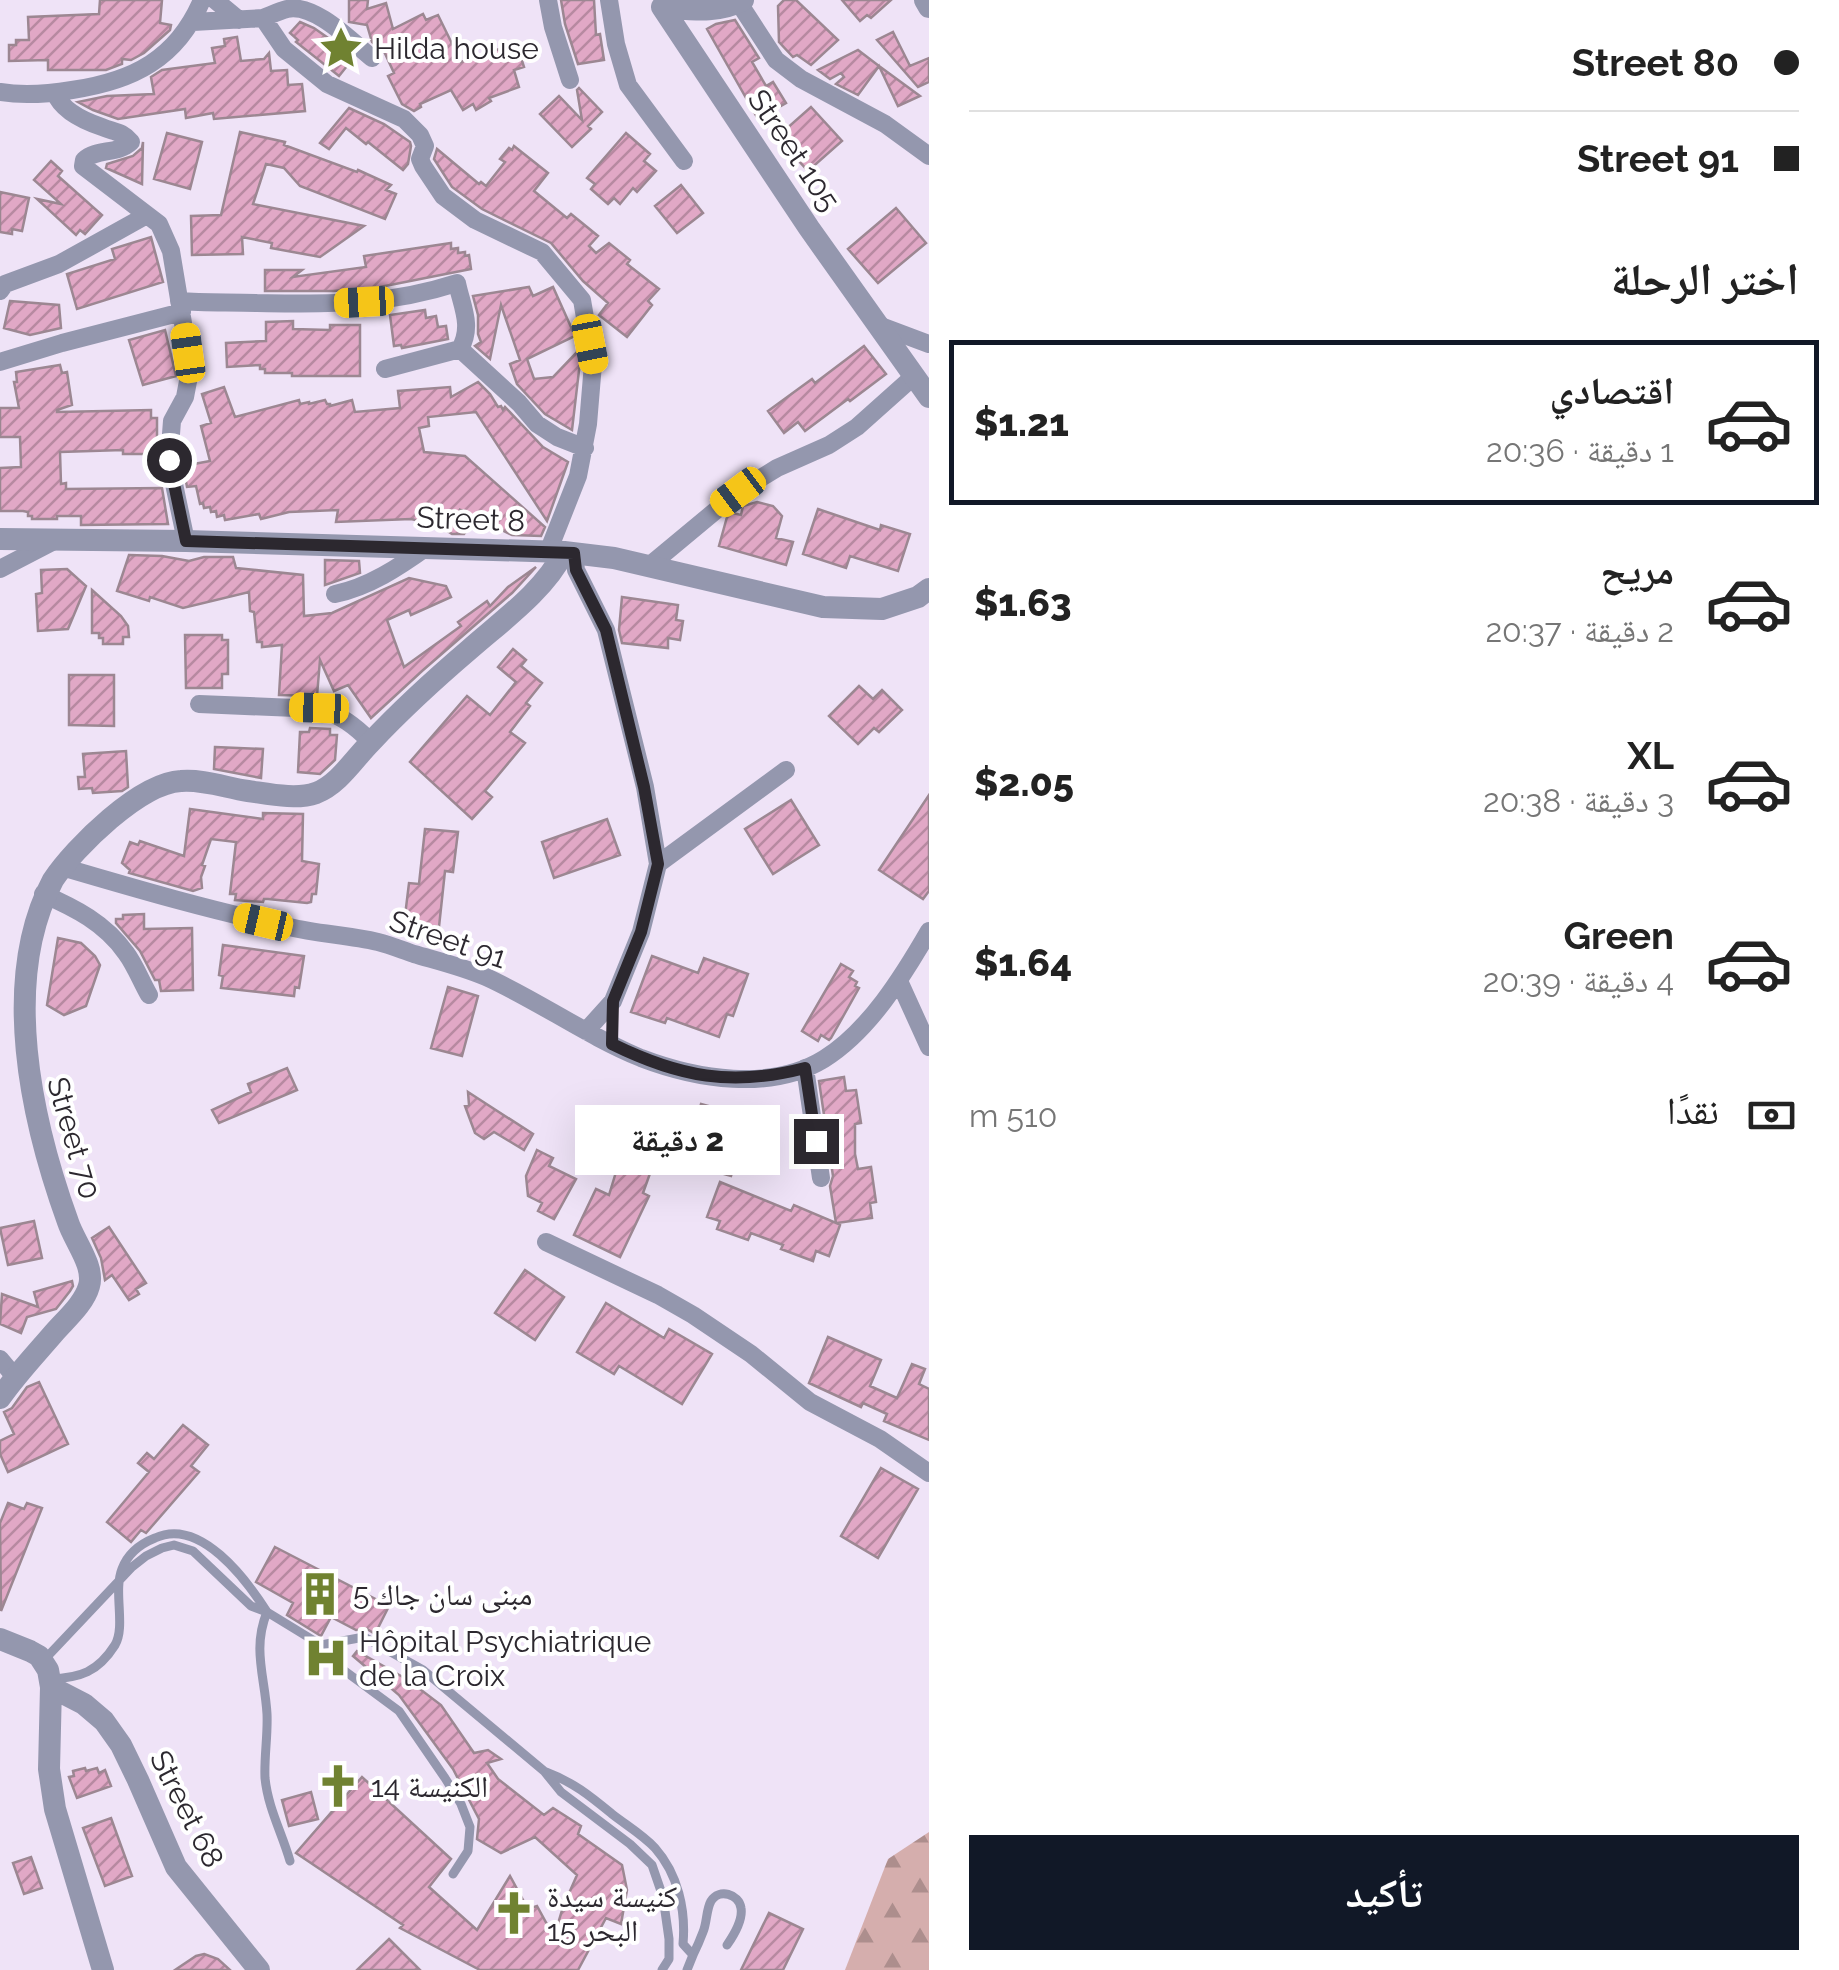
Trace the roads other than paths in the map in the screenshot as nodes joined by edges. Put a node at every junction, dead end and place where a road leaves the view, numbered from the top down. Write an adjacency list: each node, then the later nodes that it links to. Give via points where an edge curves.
1 (202, 0): 11 (street)
2 (215, 0): 10 (street)
3 (548, 0): 13 (street)
4 (609, 0): 17 (street, via 628,86)
5 (925, 0): 8 (street)
6 (741, 1): 7 (street, via 708,10); 16 (street, via 776,60)
7 (660, 4): 21 (street, Street 105)
8 (929, 8)
9 (263, 18): 10 (street); 12 (street, via 304,9); 28 (street, via 284,49 327,84 404,119 420,135 420,159 444,196 475,220 542,252 582,300 594,364)
10 (239, 20): 11 (street)
11 (193, 22): 15 (street, via 140,71)
12 (372, 58)
13 (570, 80)
14 (0, 92): 15 (street)
15 (55, 93): 18 (street, via 66,110 131,142 90,154 83,166)
16 (929, 156)
17 (684, 161)
18 (147, 215): 19 (street, via 60,264); 20 (street, via 171,251)
19 (2, 286)
20 (181, 307): 23 (street, via 325,305 402,298 457,283 468,326); 24 (street); 31 (street, via 189,376 172,421 169,460)
21 (878, 325): 22 (street); 26 (street)
22 (929, 344)
23 (460, 349): 25 (street); 28 (street, via 538,424)
24 (0, 362)
25 (385, 369)
26 (914, 377): 27 (street); 34 (street, via 857,427 738,492)
27 (929, 397)
28 (585, 448): 33 (street)
29 (0, 539): 30 (street, Street 8)
30 (54, 540): 31 (street, Street 8); 35 (street)
31 (186, 541): 32 (street, Street 8)
32 (427, 547): 33 (street, Street 8); 37 (street, via 364,585)
33 (562, 552): 34 (street, Street 8); 39 (street, Street 70, via 543,582); 41 (street, via 606,630)
34 (649, 566): 36 (street, Street 8, via 823,606 882,609)
35 (0, 570)
36 (929, 589)
37 (335, 594)
38 (200, 704): 39 (street, via 319,708 354,724)
39 (371, 742): 42 (street, Street 70, via 330,786 307,795 188,780 162,785 104,824)
40 (786, 770): 41 (street)
41 (658, 864): 47 (street, via 641,932)
42 (62, 867): 43 (street, Street 70); 48 (street, Street 91, via 200,908 380,942 485,977)
43 (43, 894): 46 (street, via 98,922 126,952); 54 (street, Street 70, via 24,952 19,1038 57,1192 90,1276 84,1299)
44 (929, 931): 45 (street, Street 91)
45 (899, 981): 50 (street); 51 (street, Street 91, via 857,1032)
46 (148, 994)
47 (613, 1001): 48 (street); 49 (street)
48 (586, 1031): 49 (street, Street 91)
49 (612, 1044): 51 (street, Street 91, via 716,1078)
50 (929, 1047)
51 (805, 1068): 52 (street)
52 (821, 1178)
53 (546, 1242): 56 (street, via 692,1315 810,1402)
54 (7, 1368): 55 (street, Street 70)
55 (0, 1398)
56 (929, 1473)
57 (119, 1581): 58 (lane, via 146,1556 174,1546 193,1551 251,1606); 60 (lane); 60 (lane, via 114,1646 85,1674)
58 (267, 1612): 61 (lane, via 321,1646 364,1637 423,1670); 62 (lane, via 399,1711 461,1804 470,1827); 64 (lane, via 258,1643 267,1713 265,1776)
59 (0, 1639): 60 (street, Street 68, via 30,1650)
60 (48, 1676): 70 (street, via 55,1809); 71 (street, Street 68, via 104,1721 176,1867)
61 (544, 1771): 66 (lane, via 570,1781 653,1846 680,1896); 69 (lane, via 652,1865 663,1896)
62 (468, 1851): 63 (lane); 65 (lane)
63 (480, 1859)
64 (290, 1861)
65 (453, 1874)
66 (683, 1944): 68 (lane); 69 (lane)
67 (727, 1945): 68 (lane, via 742,1906 738,1898 718,1894)
68 (694, 1955): 73 (lane)
69 (669, 1958): 72 (lane)
70 (104, 1970)
71 (259, 1970)
72 (662, 1970)
73 (687, 1970)

